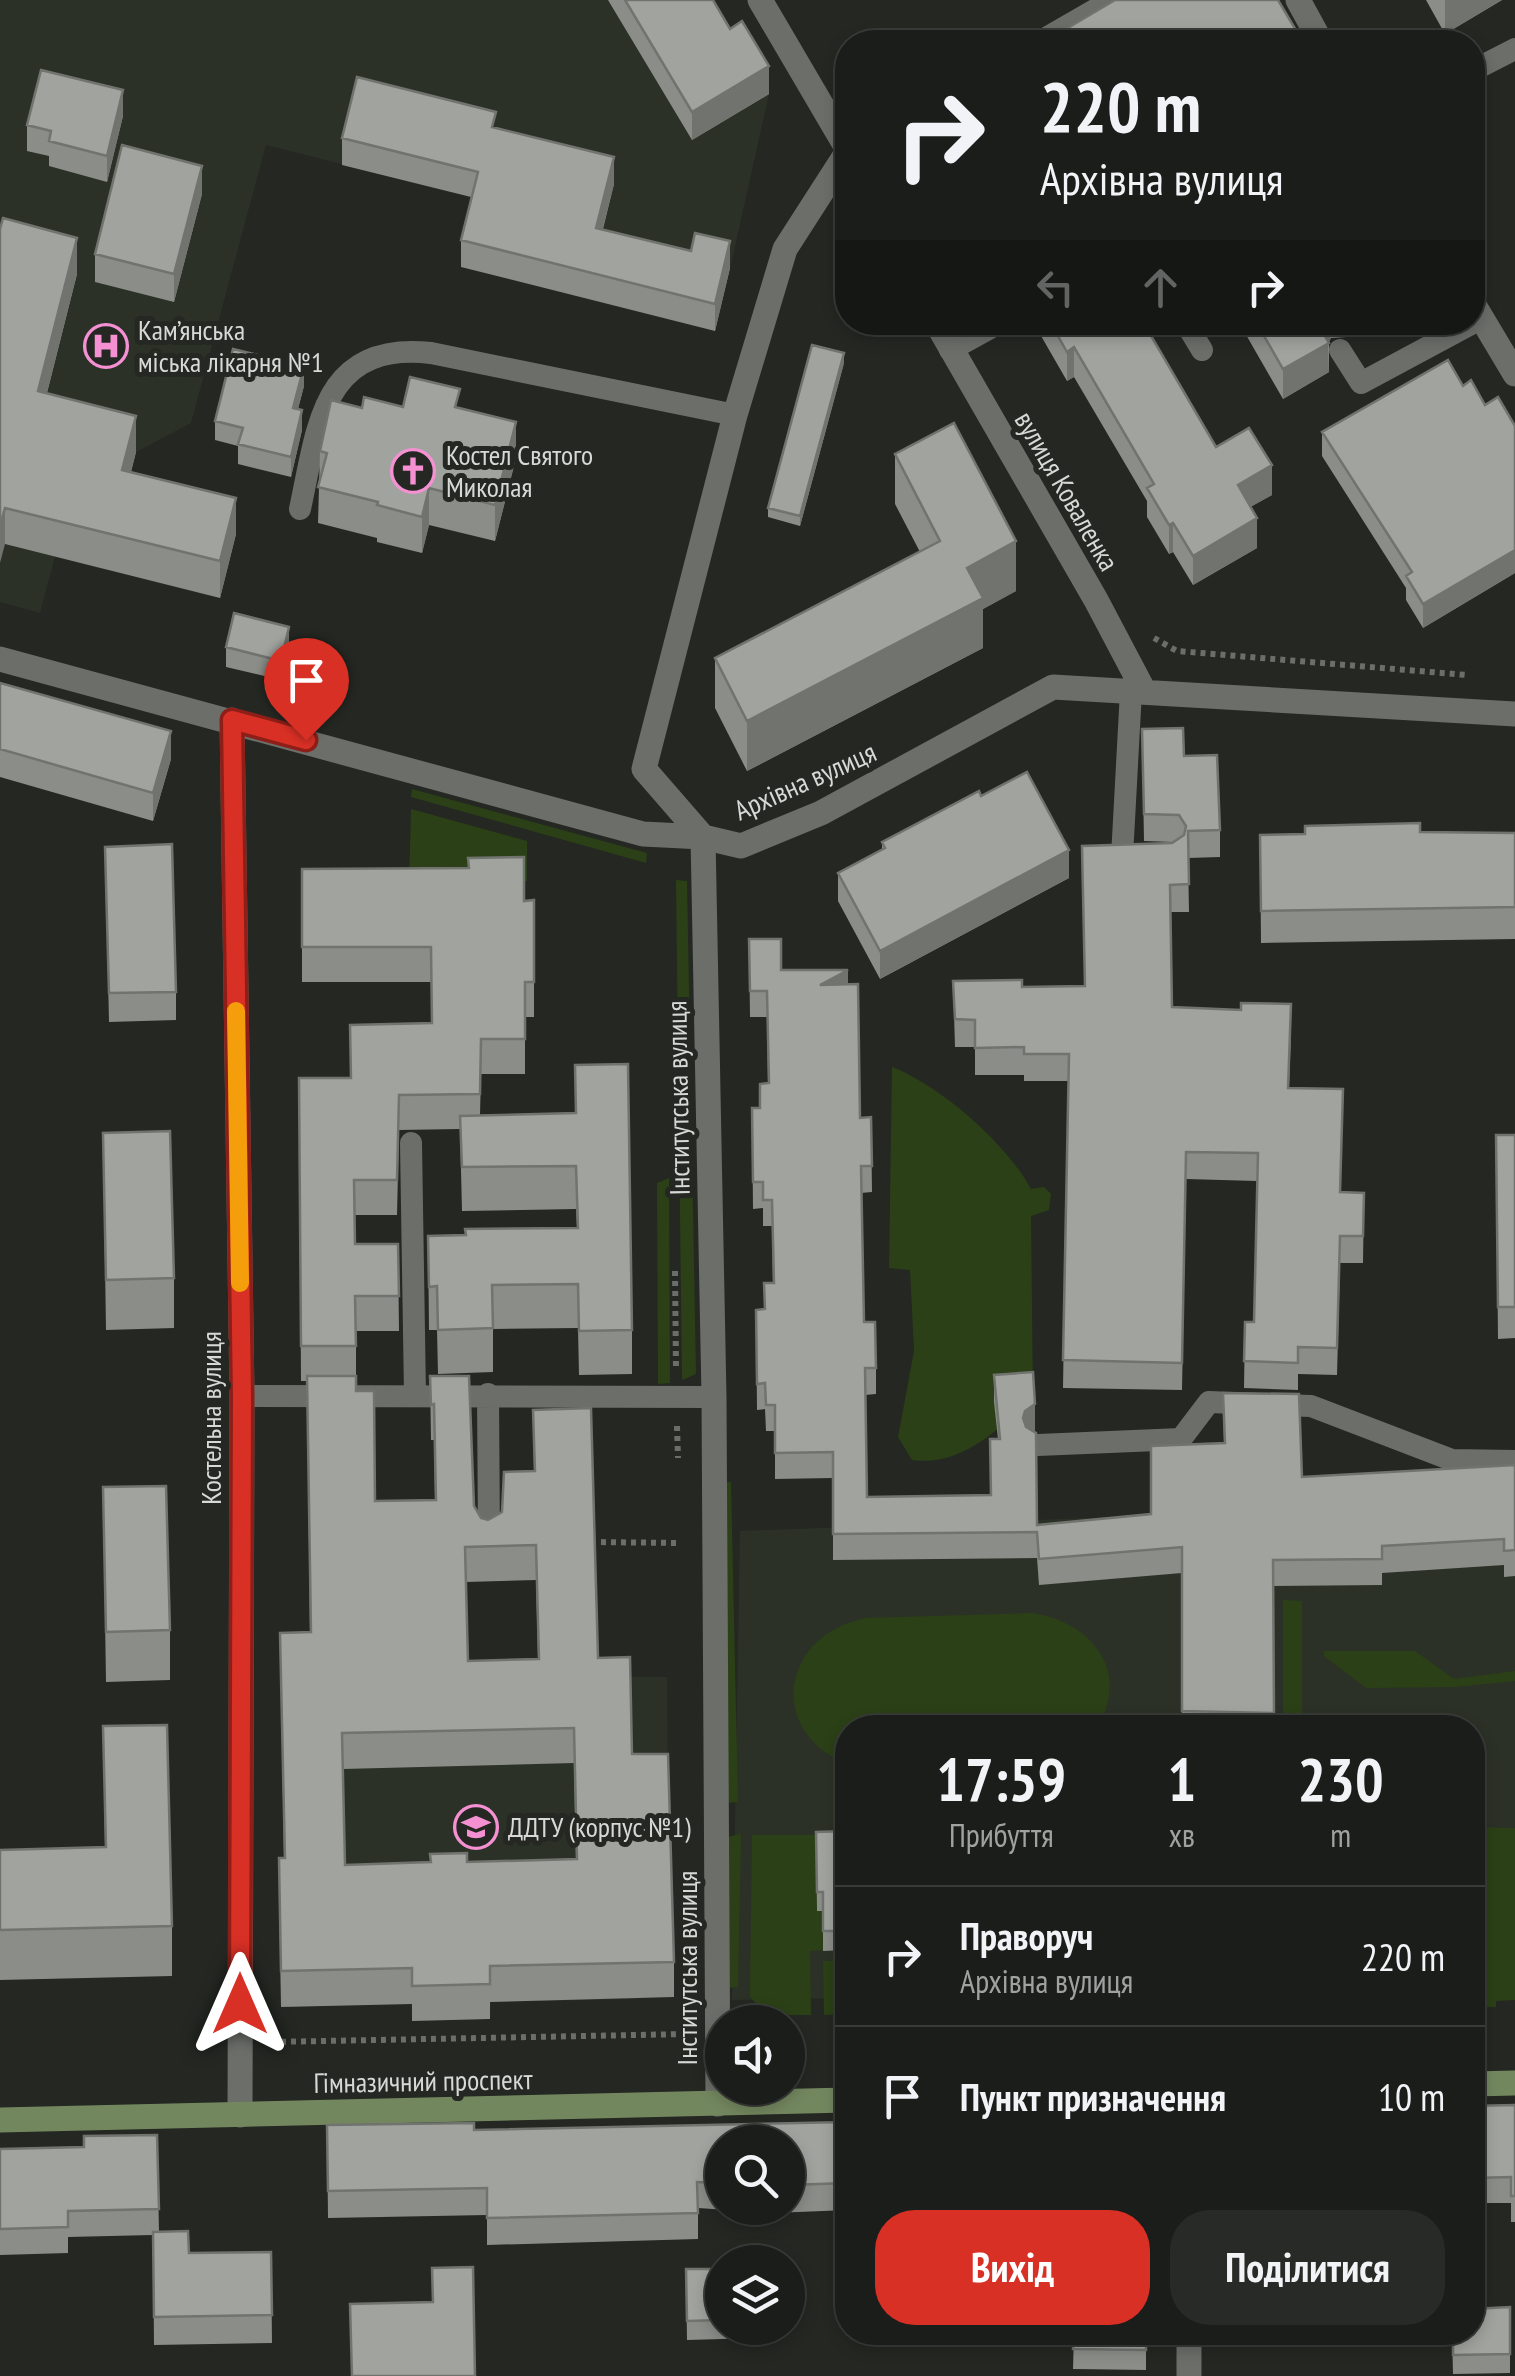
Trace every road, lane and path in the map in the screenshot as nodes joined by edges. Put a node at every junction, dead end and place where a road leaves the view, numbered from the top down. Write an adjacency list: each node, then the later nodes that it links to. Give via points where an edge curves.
1 (760, 0): 8 (street)
2 (1115, 0): 4 (street)
3 (1298, 0): 5 (street)
4 (1063, 30)
5 (1314, 30)
6 (1515, 49): 7 (lane)
7 (1485, 64)
8 (835, 128)
9 (835, 170): 19 (street, via 785,249)
10 (1485, 323): 18 (street)
11 (942, 335): 15 (street, вулиця Коваленка)
12 (977, 335): 15 (lane)
13 (1193, 335): 16 (lane)
14 (1438, 335): 17 (lane, via 1361,384)
15 (950, 350): 24 (street, вулиця Коваленка, via 1096,600)
16 (1202, 350)
17 (1340, 350)
18 (1515, 374)
19 (735, 415): 20 (lane, via 431,353 380,354 348,372 323,407); 27 (street, via 644,769)
20 (300, 510)
21 (1146, 623): 23 (path, via 1156,640 1177,651)
22 (0, 659): 26 (street, Архівна вулиця)
23 (1479, 676)
24 (1138, 691): 25 (street, Архівна вулиця); 27 (street, Архівна вулиця, via 1054,687 821,813 741,846); 28 (lane, via 1122,857)
25 (1515, 714)
26 (232, 720): 27 (street, Архівна вулиця, via 643,834); 33 (street, Костельна вулиця)
27 (703, 837): 35 (street, Інститутська вулиця)
28 (1154, 856)
29 (410, 1143): 32 (lane)
30 (675, 1264): 34 (path)
31 (488, 1394): 32 (lane); 34 (lane); 40 (lane)
32 (416, 1395): 33 (lane)
33 (242, 1396): 46 (street, Костельна вулиця)
34 (676, 1396): 35 (lane); 38 (path)
35 (714, 1397): 44 (street, Інститутська вулиця)
36 (1038, 1445): 37 (lane, via 1181,1439 1210,1402 1243,1403 1311,1406 1452,1460)
37 (1515, 1460)
38 (678, 1470)
39 (680, 1525): 42 (path)
40 (489, 1542)
41 (580, 1542): 42 (path)
42 (681, 1543): 43 (path)
43 (682, 1563)
44 (717, 2005)
45 (695, 2034): 46 (path)
46 (240, 2042): 52 (street, Костельна вулиця)
47 (1515, 2083): 48 (main road)
48 (1485, 2084)
49 (835, 2100): 50 (main road, Гімназичний проспект)
50 (805, 2101)
51 (705, 2104): 52 (main road, Гімназичний проспект)
52 (240, 2116): 53 (main road, Гімназичний проспект)
53 (0, 2120)
54 (1189, 2345): 55 (street)
55 (1189, 2376)

